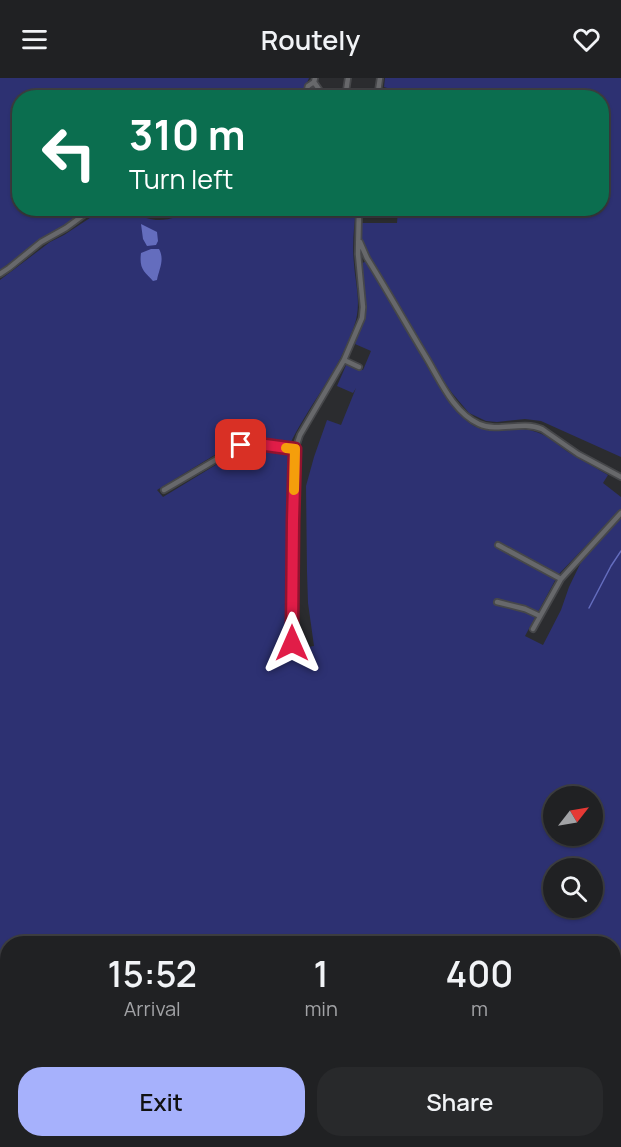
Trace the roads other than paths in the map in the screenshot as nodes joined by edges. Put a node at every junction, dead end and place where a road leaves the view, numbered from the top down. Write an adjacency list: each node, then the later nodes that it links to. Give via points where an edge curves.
1 (82, 216): 4 (street)
2 (359, 216): 3 (street)
3 (358, 234): 5 (street, via 363,313); 8 (street, via 363,250 416,341 466,415 485,426 527,425 542,429)
4 (0, 274)
5 (344, 360): 6 (street); 7 (street)
6 (359, 367)
7 (295, 449): 9 (street, via 241,445); 16 (street)
8 (621, 477)
9 (164, 490)
10 (621, 513): 12 (street)
11 (498, 545): 12 (street)
12 (561, 579): 14 (street)
13 (497, 602): 14 (street)
14 (540, 616): 15 (street)
15 (533, 629)
16 (292, 632)
17 (0, 1020): 18 (street)
18 (0, 1024)

